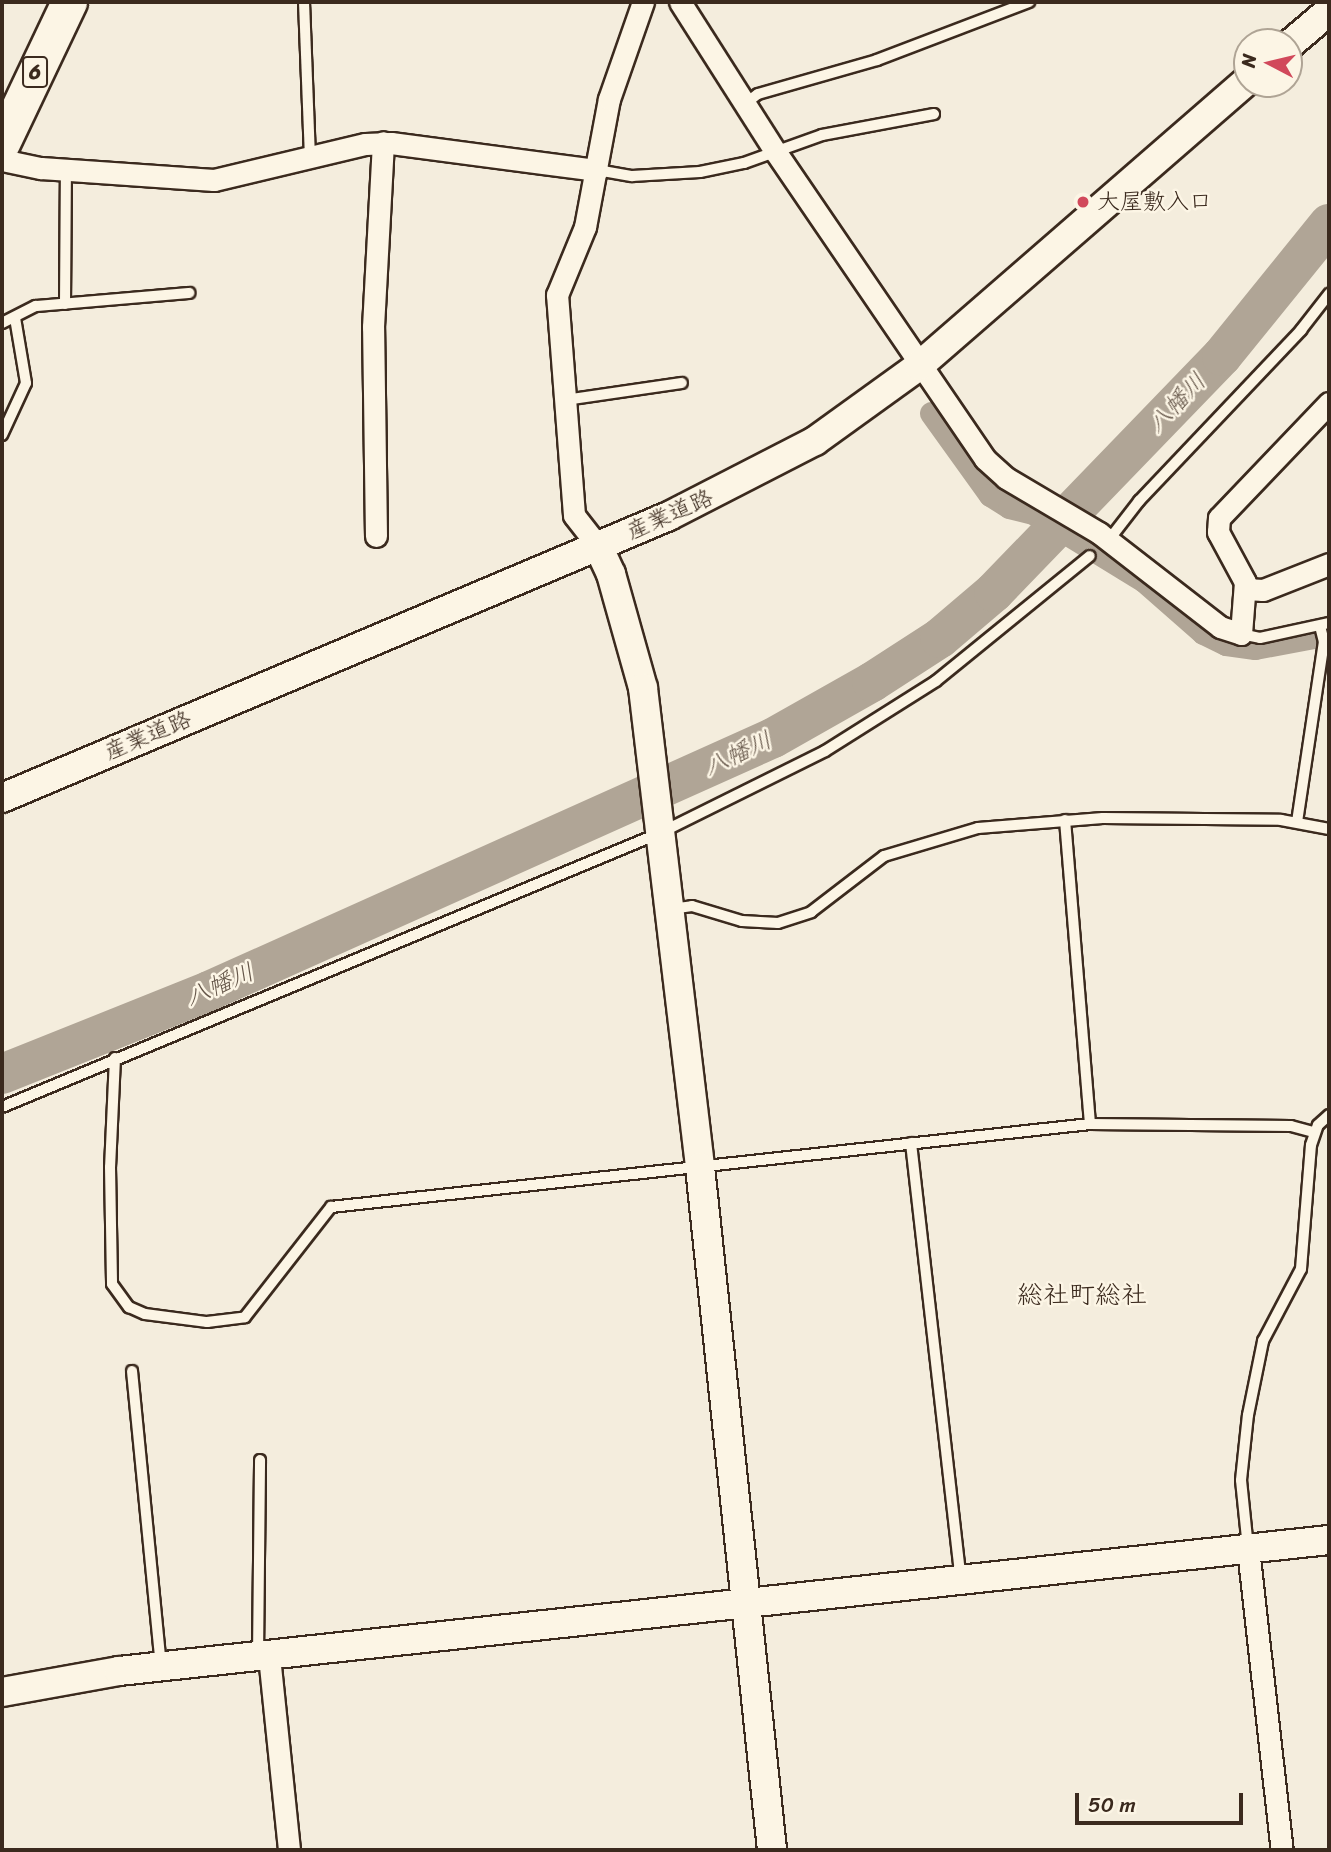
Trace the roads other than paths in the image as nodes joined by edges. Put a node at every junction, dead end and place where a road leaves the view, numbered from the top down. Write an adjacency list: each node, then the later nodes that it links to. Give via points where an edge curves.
1 (69, 2): 12 (main road, 6)
2 (304, 2): 14 (lane)
3 (643, 2): 17 (street, via 609,99)
4 (680, 2): 9 (street)
5 (1025, 2): 9 (lane, via 877,60 758,94)
6 (1329, 11): 7 (street)
7 (1303, 33)
8 (1233, 93): 23 (street, 産業道路)
9 (745, 104): 13 (street)
10 (934, 114): 13 (lane, via 822,135)
11 (383, 142): 14 (street); 17 (street); 28 (street, via 373,327)
12 (2, 143)
13 (775, 151): 17 (lane, via 701,172 632,176); 23 (street)
14 (310, 158): 16 (street, via 214,180)
15 (2, 160): 16 (street)
16 (66, 170): 20 (lane)
17 (597, 170): 25 (street, via 585,228 556,295)
18 (189, 293): 20 (lane)
19 (1329, 294): 29 (lane, via 1301,330)
20 (65, 304): 21 (lane, via 29,308)
21 (15, 318): 22 (lane); 27 (lane, via 26,383)
22 (2, 323)
23 (919, 366): 29 (street, via 985,459 1006,478); 30 (street, 産業道路, via 858,412 775,464)
24 (682, 383): 25 (lane)
25 (565, 400): 30 (street, via 575,515)
26 (1329, 403): 33 (street, via 1219,518 1218,532 1243,576)
27 (2, 435)
28 (376, 536)
29 (1104, 537): 35 (street, via 1170,584 1213,624)
30 (598, 546): 36 (street, 産業道路); 39 (street, via 636,659)
31 (1090, 556): 39 (lane, via 936,681 867,728)
32 (1329, 564): 33 (street, via 1262,590)
33 (1245, 589): 35 (street)
34 (1324, 624): 35 (lane, via 1260,638); 38 (lane)
35 (1241, 634)
36 (2, 798)
37 (1065, 820): 38 (lane); 41 (lane, via 978,828 927,840 884,856 811,912 778,923 742,921 692,906); 45 (lane)
38 (1297, 822): 40 (lane)
39 (659, 828): 41 (street); 42 (lane)
40 (1329, 829)
41 (669, 910): 48 (street)
42 (116, 1058): 43 (lane); 48 (lane, via 112,1284 129,1307 145,1314 208,1322 245,1317 331,1207)
43 (2, 1107)
44 (1329, 1115): 46 (lane)
45 (1090, 1124): 46 (lane, via 1291,1126); 47 (lane)
46 (1314, 1132): 52 (lane, via 1301,1269 1263,1341 1243,1443 1241,1480)
47 (911, 1143): 48 (lane); 53 (lane)
48 (700, 1167): 54 (street)
49 (132, 1371): 56 (lane)
50 (260, 1460): 55 (lane)
51 (1329, 1540): 52 (street)
52 (1248, 1549): 53 (street); 60 (street)
53 (961, 1580): 54 (street)
54 (747, 1603): 55 (street); 59 (street)
55 (263, 1657): 56 (street); 58 (street)
56 (161, 1667): 57 (street)
57 (2, 1692)
58 (289, 1850)
59 (772, 1850)
60 (1282, 1850)

